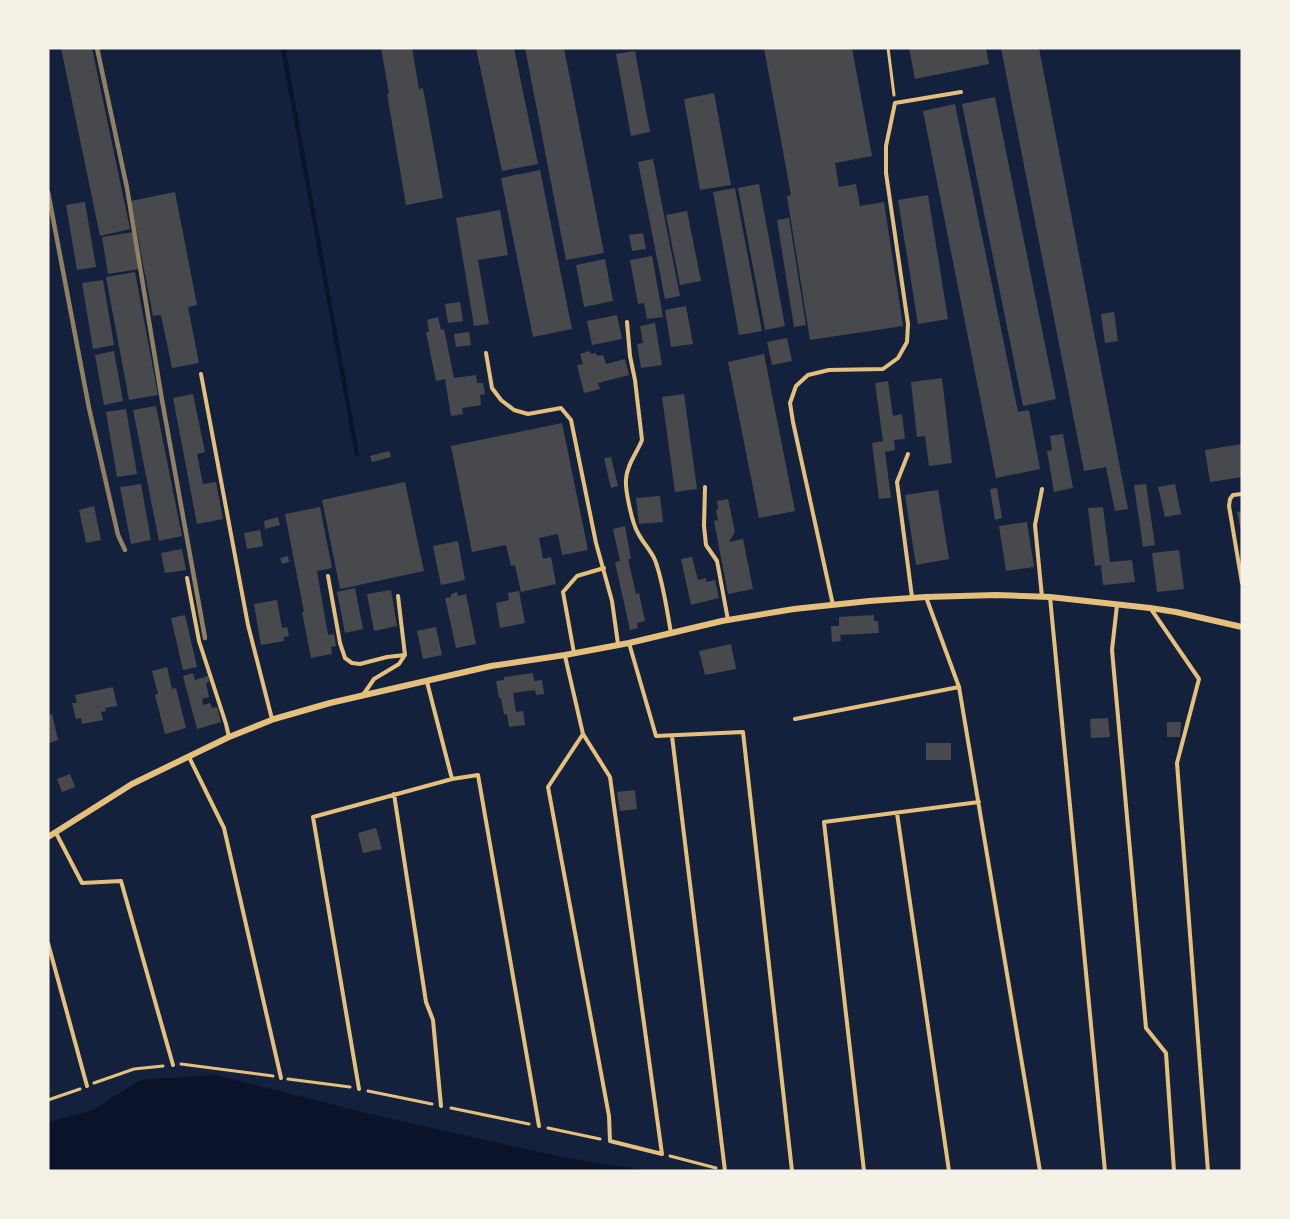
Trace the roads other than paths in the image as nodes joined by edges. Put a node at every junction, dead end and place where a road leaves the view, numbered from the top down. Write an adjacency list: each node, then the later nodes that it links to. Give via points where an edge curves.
1 (961, 92): 19 (lane, via 895,103 886,146 886,173 908,324 907,342 898,358 883,369 829,370 808,375 796,386 790,402)
2 (627, 322): 23 (lane, via 642,440 626,478 628,499 639,536 656,562)
3 (486, 353): 9 (lane, via 492,388 501,400 528,414 561,408 571,420)
4 (201, 374): 33 (lane, via 248,625)
5 (908, 454): 17 (lane, via 897,482)
6 (705, 487): 21 (lane, via 706,545 717,561)
7 (1042, 489): 15 (lane, via 1035,525)
8 (1242, 494): 12 (lane, via 1233,495 1229,506)
9 (604, 568): 25 (lane); 26 (lane, via 577,576 563,591)
10 (328, 576): 27 (lane, via 345,658 360,664)
11 (187, 578): 36 (lane, via 199,640)
12 (1242, 584)
13 (398, 596): 27 (lane)
14 (926, 597): 15 (street); 17 (street); 30 (lane)
15 (1042, 597): 16 (street)
16 (1050, 597): 18 (street); 56 (lane)
17 (912, 598): 19 (street)
18 (1117, 604): 20 (street); 57 (lane, via 1112,650 1146,1028 1166,1053)
19 (833, 605): 21 (street)
20 (1150, 608): 22 (street); 58 (lane, via 1199,679 1177,764)
21 (728, 620): 23 (street)
22 (1242, 627)
23 (671, 633): 24 (street)
24 (629, 643): 25 (street); 35 (lane, via 656,736)
25 (618, 645): 26 (street)
26 (574, 653): 28 (street)
27 (405, 655): 31 (lane, via 399,664 374,679)
28 (565, 655): 29 (street, via 490,666); 34 (lane)
29 (427, 681): 31 (street); 38 (lane)
30 (959, 687): 32 (lane); 40 (lane)
31 (362, 695): 33 (street)
32 (795, 719)
33 (272, 720): 36 (street)
34 (583, 734): 34 (lane, via 610,777 662,1154 610,1141 609,1116 548,787)
35 (672, 736): 51 (lane); 52 (lane, via 743,732)
36 (229, 737): 37 (street)
37 (189, 755): 42 (street, via 132,784); 46 (lane, via 225,828)
38 (452, 779): 39 (lane); 50 (lane, via 478,775)
39 (394, 794): 48 (lane, via 312,817); 49 (lane, via 426,1002 433,1020)
40 (979, 802): 41 (lane); 55 (lane)
41 (897, 812): 53 (lane, via 824,822); 54 (lane)
42 (55, 832): 43 (street); 45 (lane, via 82,883 121,880)
43 (48, 837)
44 (48, 943): 47 (lane)
45 (173, 1065)
46 (281, 1078)
47 (87, 1086)
48 (359, 1089)
49 (441, 1106)
50 (539, 1126)
51 (725, 1171)
52 (792, 1171)
53 (864, 1171)
54 (949, 1171)
55 (1040, 1171)
56 (1105, 1171)
57 (1174, 1171)
58 (1208, 1171)

